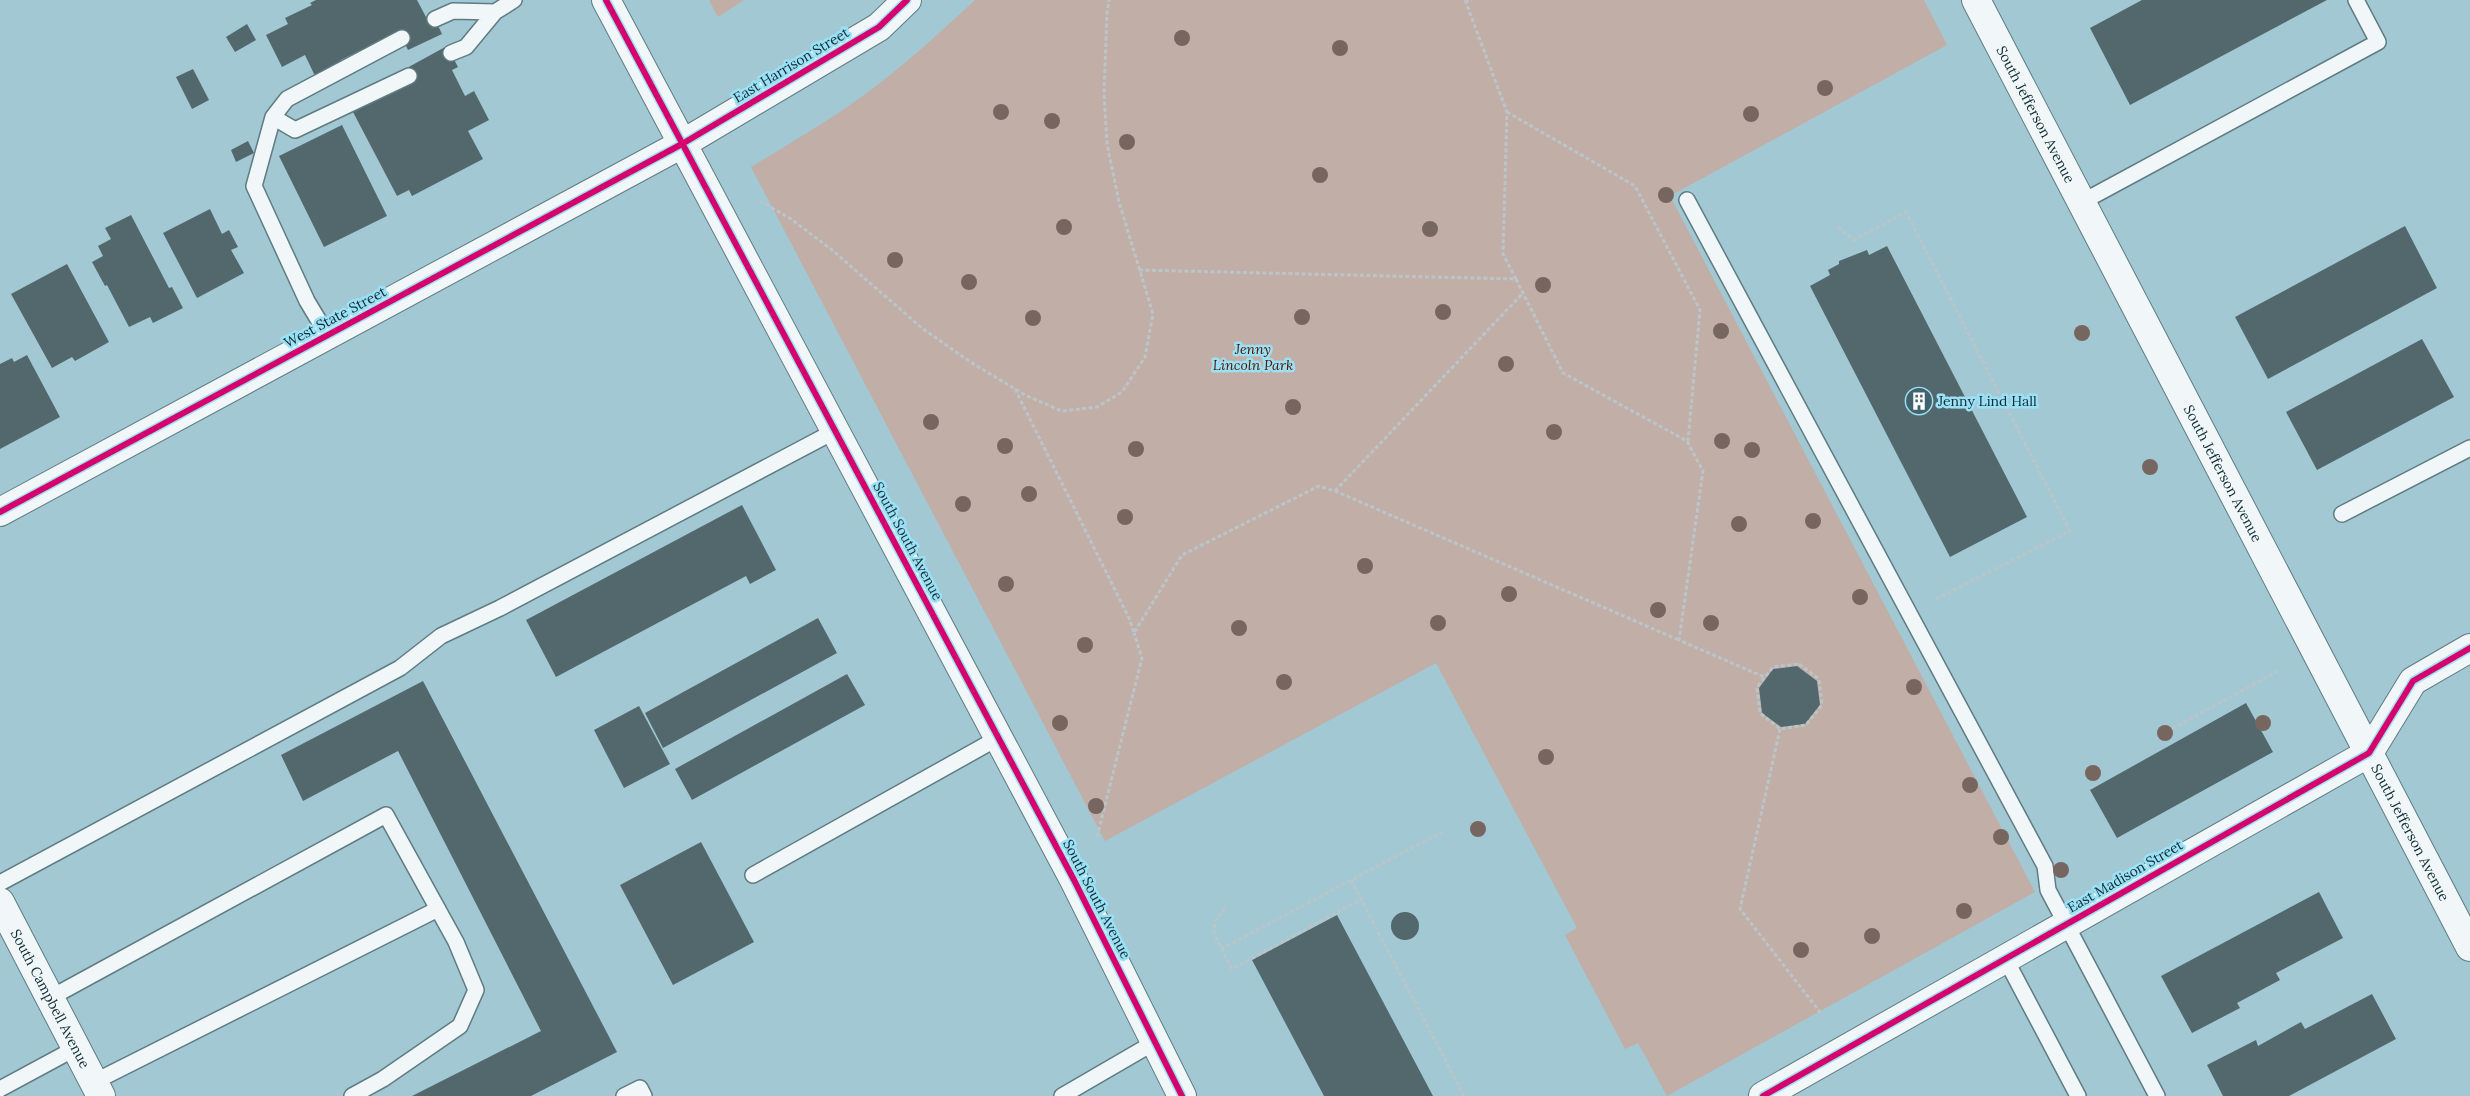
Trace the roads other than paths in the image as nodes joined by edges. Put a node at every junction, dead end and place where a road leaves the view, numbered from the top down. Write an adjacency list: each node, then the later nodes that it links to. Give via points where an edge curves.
1 (514, 0): 6 (lane)
2 (606, 0): 12 (street, South South Avenue)
3 (907, 0): 12 (street, East Harrison Street, via 880,28)
4 (1976, 0): 14 (street, South Jefferson Avenue)
5 (2356, 0): 14 (lane, via 2378,42)
6 (495, 12): 7 (lane, via 453,11); 9 (lane, via 466,47)
7 (435, 19)
8 (402, 38): 11 (lane, via 287,99)
9 (451, 53)
10 (409, 76): 11 (lane, via 295,130)
11 (273, 118): 15 (lane, via 254,186 307,301)
12 (682, 144): 15 (street, West State Street); 16 (street, South South Avenue)
13 (1687, 200): 27 (lane, via 2045,866 2048,890)
14 (2082, 202): 22 (street, South Jefferson Avenue)
15 (328, 336): 18 (street, West State Street)
16 (835, 431): 21 (street, South South Avenue); 24 (lane, via 441,636 400,668)
17 (2470, 448): 19 (lane)
18 (0, 512)
19 (2342, 514)
20 (2470, 648): 22 (street, East Madison Street, via 2413,681)
21 (998, 738): 23 (lane); 31 (street, South South Avenue)
22 (2368, 753): 27 (street, East Madison Street); 28 (street, South Jefferson Avenue)
23 (753, 875)
24 (0, 882)
25 (0, 902): 30 (street, South Campbell Avenue)
26 (438, 909): 30 (lane, via 386,815); 34 (lane); 35 (lane, via 476,990 460,1026 383,1079)
27 (2066, 924): 29 (street, East Madison Street); 42 (lane)
28 (2470, 947)
29 (2005, 958): 40 (street, East Madison Street); 41 (lane)
30 (50, 998): 32 (street, South Campbell Avenue)
31 (1156, 1042): 38 (lane); 39 (street, South South Avenue)
32 (76, 1048): 33 (lane); 34 (street, South Campbell Avenue)
33 (0, 1089)
34 (97, 1089)
35 (352, 1096)
36 (624, 1096): 37 (lane, via 640,1088)
37 (644, 1096)
38 (1062, 1096)
39 (1182, 1096)
40 (1763, 1096)
41 (2078, 1096)
42 (2158, 1096)

